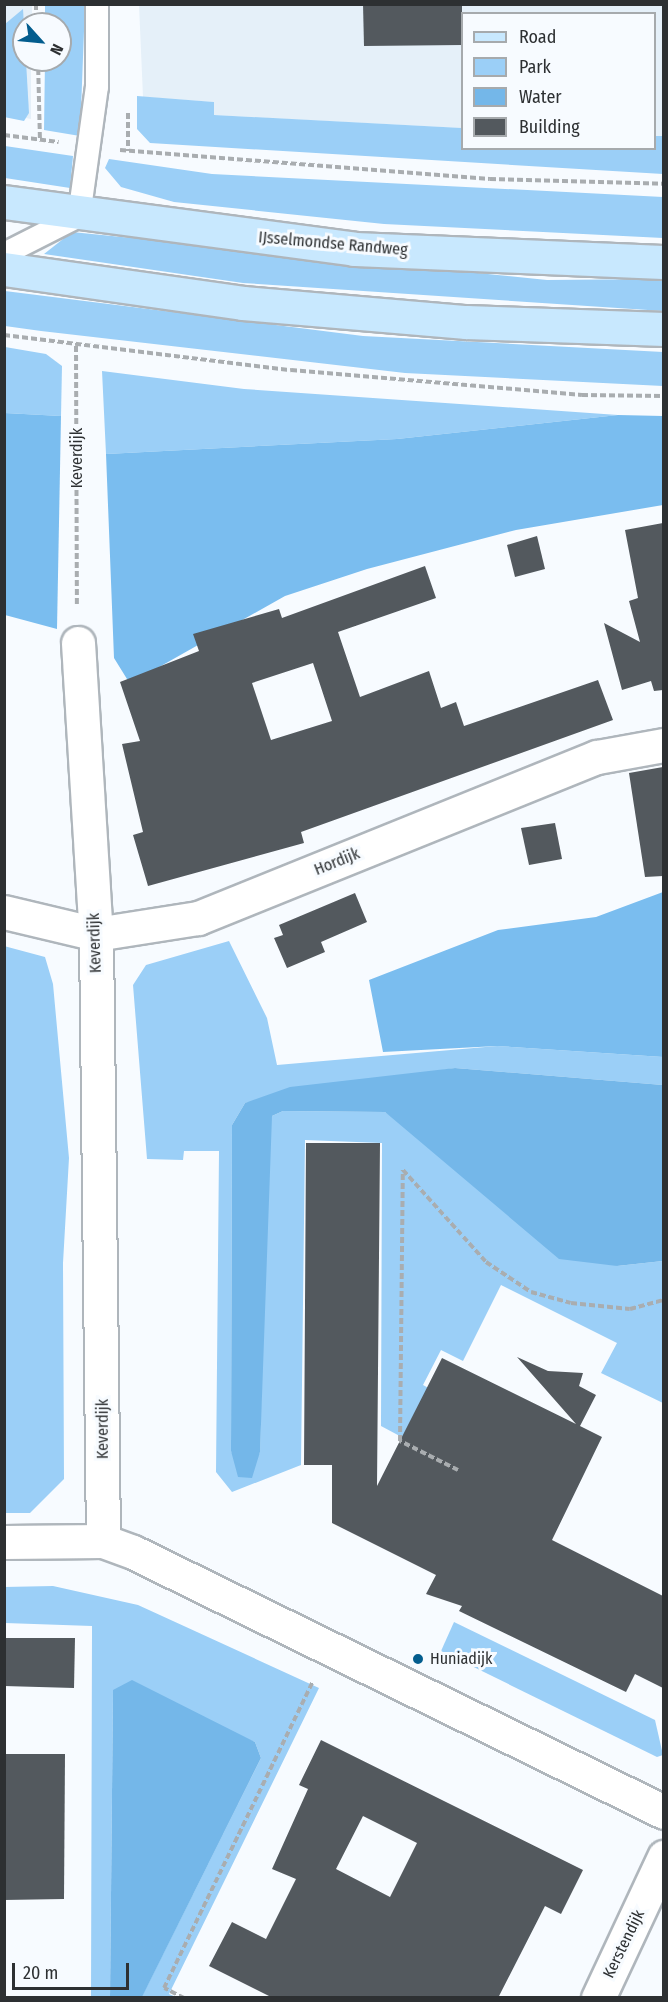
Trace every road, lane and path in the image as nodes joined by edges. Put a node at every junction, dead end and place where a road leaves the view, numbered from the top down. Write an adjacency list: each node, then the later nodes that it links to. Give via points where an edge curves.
1 (97, 4): 5 (lane, via 98,87)
2 (38, 72): 4 (path)
3 (4, 135): 4 (path)
4 (40, 140): 5 (path)
5 (89, 146): 6 (path, via 175,158 455,177); 8 (lane)
6 (663, 184)
7 (4, 202): 8 (main road, IJsselmondse Randweg)
8 (79, 216): 9 (lane); 10 (main road, IJsselmondse Randweg, via 354,249)
9 (4, 254)
10 (663, 262)
11 (4, 269): 12 (main road, via 243,303 466,322)
12 (663, 329)
13 (4, 335): 14 (path)
14 (76, 346): 15 (path, via 582,395); 16 (path, Keverdijk)
15 (663, 396)
16 (78, 643): 19 (street, Keverdijk)
17 (663, 745): 19 (street, Hordijk, via 597,758 198,918)
18 (4, 912): 19 (street, Hordijk)
19 (96, 934): 22 (street, Keverdijk)
20 (663, 1300): 21 (path, via 630,1309 571,1303 531,1292 486,1262 403,1170 400,1441)
21 (458, 1470)
22 (103, 1541): 23 (street); 24 (street)
23 (4, 1542)
24 (329, 1648): 25 (street); 27 (path, via 164,1988)
25 (663, 1812)
26 (663, 1857): 28 (street, Kerstendijk)
27 (184, 1998)
28 (598, 1998)

